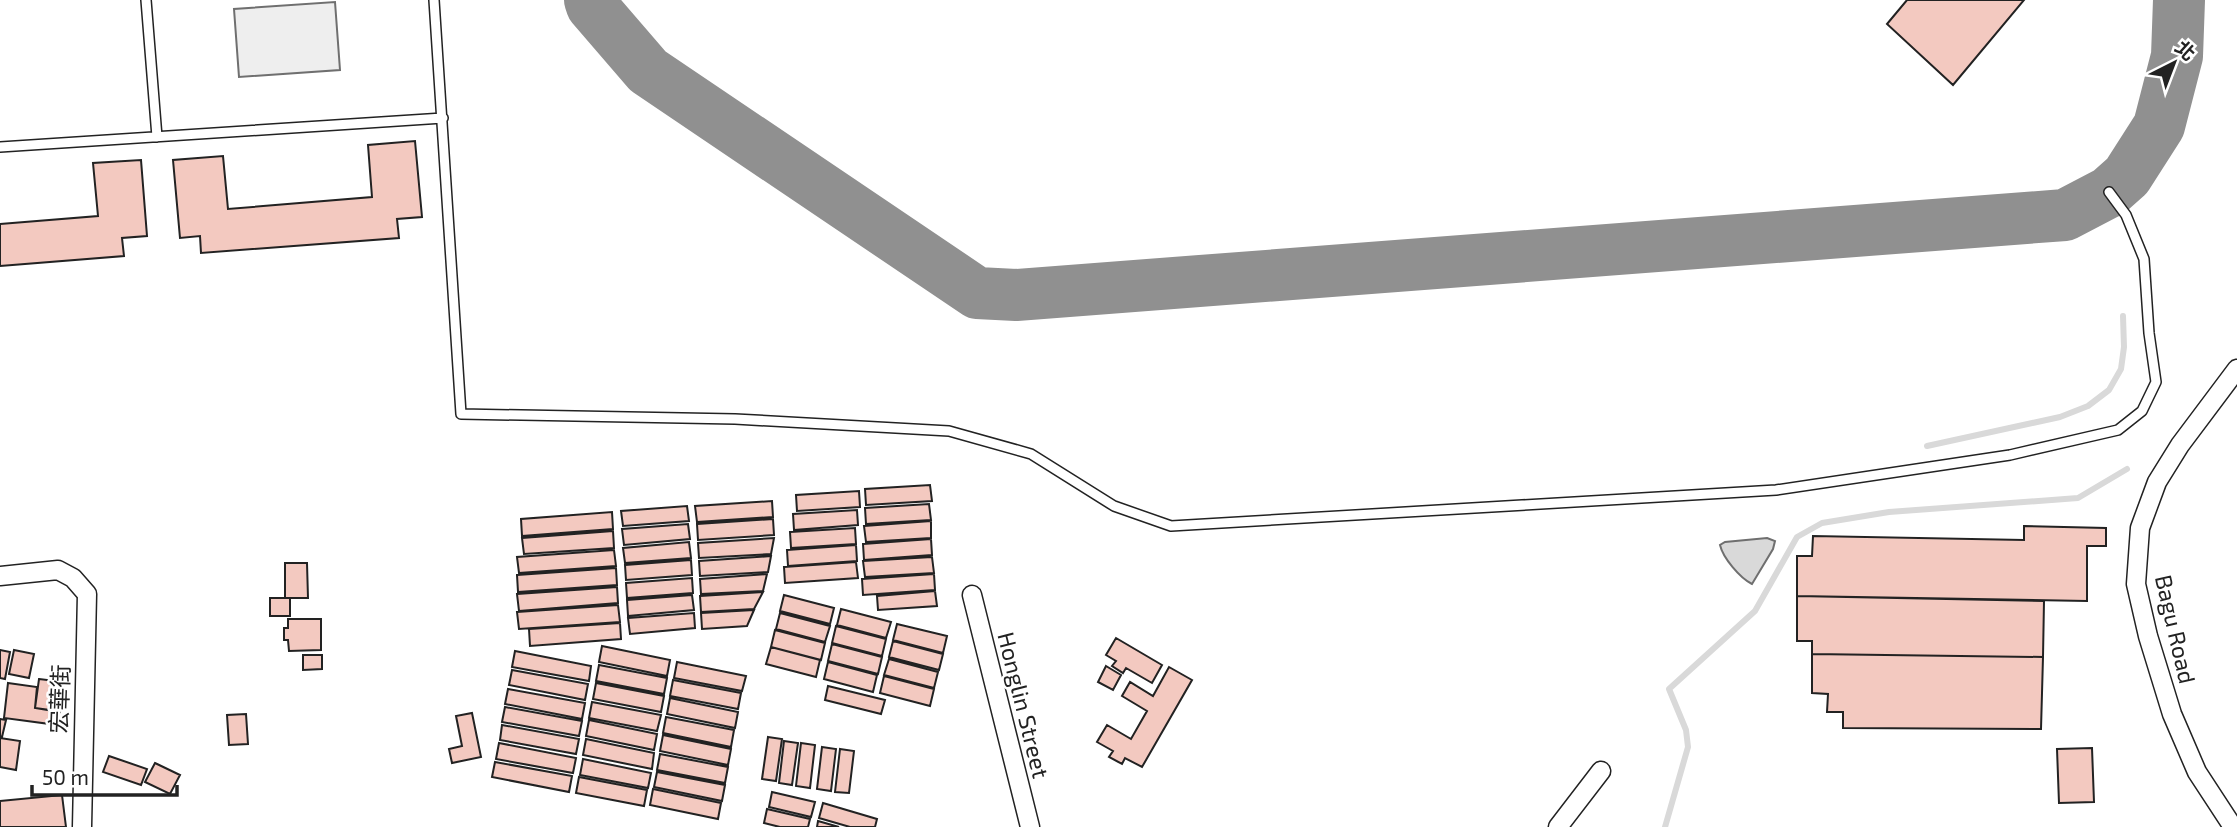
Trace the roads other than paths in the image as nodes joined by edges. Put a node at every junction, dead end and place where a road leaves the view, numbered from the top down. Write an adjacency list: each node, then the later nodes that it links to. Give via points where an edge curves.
1 (146, 0): 4 (lane)
2 (434, 0): 3 (lane)
3 (443, 118): 4 (lane); 6 (lane, via 461,414 735,419 949,431 1031,454 1114,506 1171,526 1776,490 2010,455 2118,430 2142,411 2156,382 2144,259 2126,215)
4 (157, 137): 5 (lane)
5 (0, 147)
6 (2109, 192)
7 (2237, 369): 11 (street, Bagu Road, via 2157,482 2140,528 2136,584 2172,714 2197,772)
8 (0, 576): 12 (street, 宏華街, via 58,570 87,594)
9 (972, 596): 13 (street, Honglin Street)
10 (1601, 771): 14 (street)
11 (2234, 826)
12 (82, 827)
13 (1030, 827)
14 (1558, 827)

